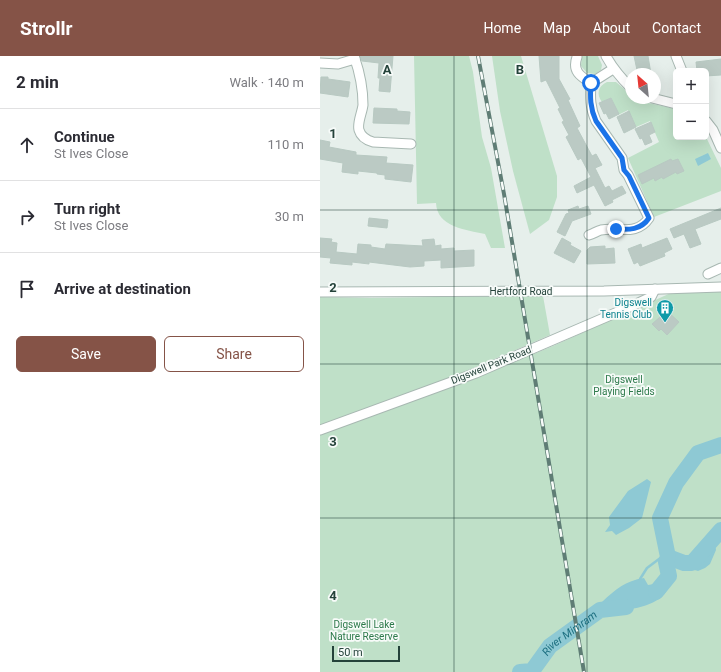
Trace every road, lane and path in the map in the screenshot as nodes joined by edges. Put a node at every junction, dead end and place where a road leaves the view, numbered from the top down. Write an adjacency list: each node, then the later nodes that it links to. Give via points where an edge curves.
1 (606, 56): 7 (street)
2 (676, 56): 6 (street)
3 (354, 57): 5 (street, via 338,64); 13 (street, via 362,81 362,108 358,127 361,135 373,142)
4 (577, 57): 8 (street, via 577,72)
5 (320, 63)
6 (681, 68)
7 (613, 69): 8 (street); 9 (street)
8 (591, 83): 15 (street, via 590,102 596,121 622,158 624,170 649,218 637,228 600,230)
9 (625, 83)
10 (661, 100): 11 (street)
11 (673, 103)
12 (709, 125): 14 (street)
13 (411, 144)
14 (721, 148)
15 (589, 235)
16 (721, 268): 17 (street)
17 (708, 274)
18 (721, 287): 19 (street, Hertford Road)
19 (656, 289): 20 (street, Hertford Road); 21 (street, Digswell Park Road, via 651,297 634,305 476,373)
20 (320, 292)
21 (320, 430)

